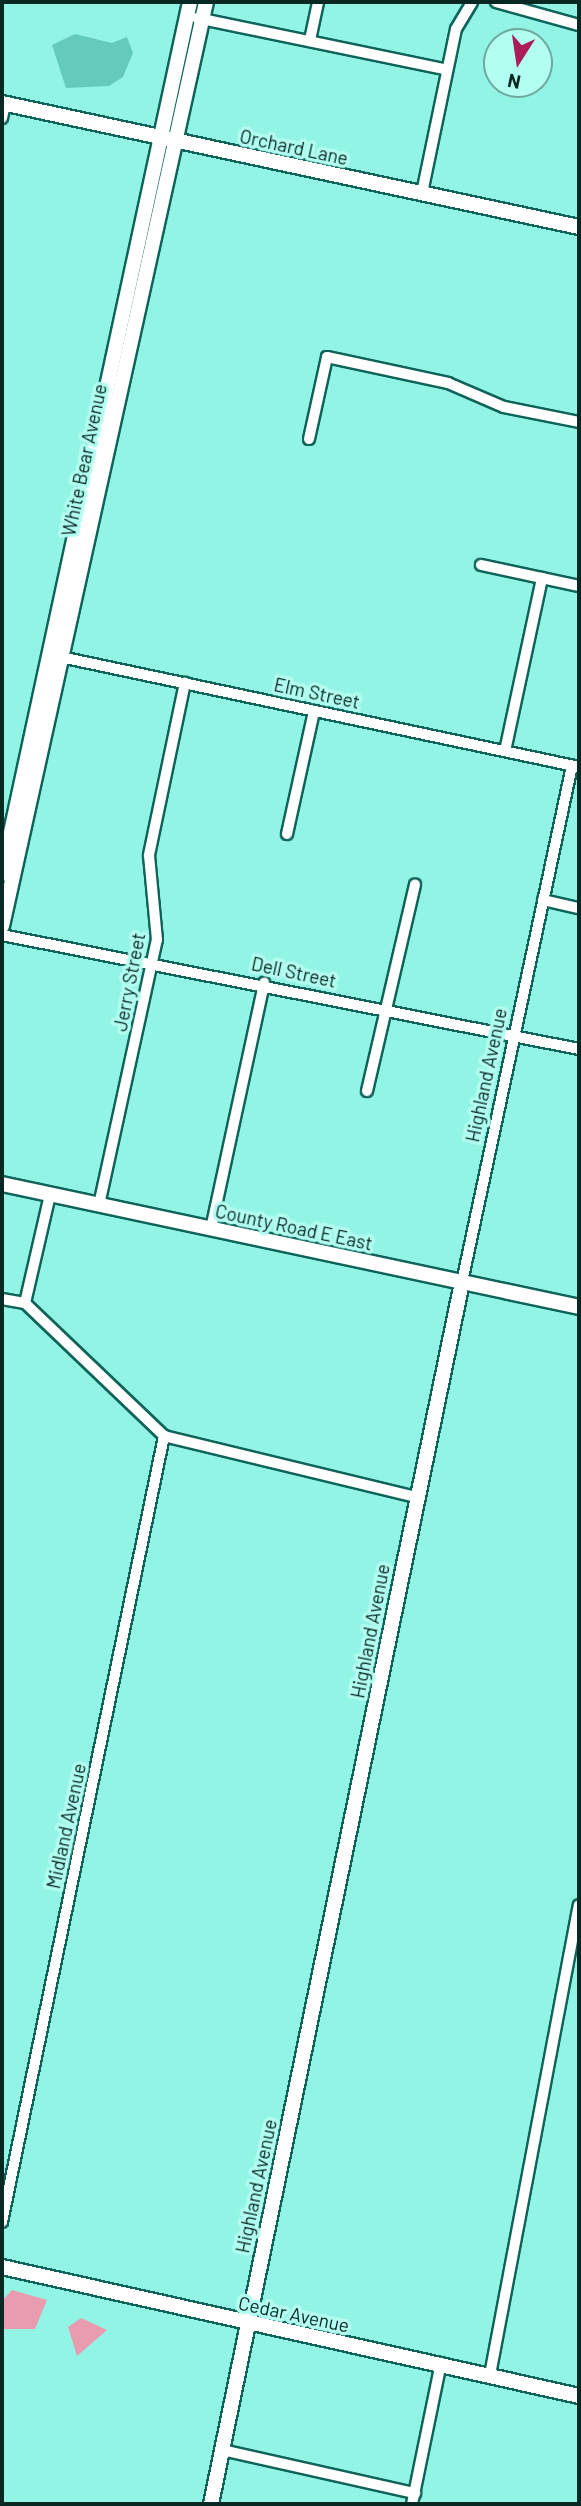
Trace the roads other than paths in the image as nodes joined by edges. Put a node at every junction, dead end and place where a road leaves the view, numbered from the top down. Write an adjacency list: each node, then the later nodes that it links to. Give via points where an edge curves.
1 (206, 2): 6 (street, White Bear Avenue)
2 (318, 2): 8 (street)
3 (472, 2): 9 (street, via 459,19)
4 (496, 2): 7 (street)
5 (188, 8): 6 (street); 11 (street, White Bear Avenue)
6 (201, 18): 8 (street); 12 (street, White Bear Avenue)
7 (579, 24)
8 (310, 40): 9 (street)
9 (447, 70): 13 (street)
10 (3, 108): 11 (street, Orchard Lane)
11 (158, 137): 12 (street, Orchard Lane); 20 (street, White Bear Avenue)
12 (173, 141): 13 (street, Orchard Lane); 20 (street, White Bear Avenue)
13 (422, 193): 14 (street, Orchard Lane)
14 (579, 227)
15 (579, 419): 16 (street, via 504,407 448,383 327,357)
16 (309, 439)
17 (481, 565): 18 (street)
18 (542, 578): 19 (street); 23 (street)
19 (579, 586)
20 (54, 656): 21 (street, Elm Street); 26 (street, White Bear Avenue); 30 (street, White Bear Avenue)
21 (185, 683): 22 (street, Elm Street); 32 (street, Jerry Street, via 149,855 158,924)
22 (314, 711): 23 (street, Elm Street); 25 (street)
23 (505, 751): 24 (street, Elm Street)
24 (575, 766): 28 (street, Highland Avenue)
25 (287, 834)
26 (2, 874)
27 (415, 884): 34 (street)
28 (543, 900): 29 (street); 35 (street, Highland Avenue)
29 (579, 908)
30 (2, 926)
31 (2, 935): 32 (street, Dell Street, via 130,961)
32 (153, 960): 33 (street, Dell Street); 40 (street, Jerry Street)
33 (264, 983): 34 (street, Dell Street); 41 (street)
34 (387, 1009): 35 (street, Dell Street); 37 (street)
35 (514, 1035): 36 (street, Dell Street); 42 (street, Highland Avenue)
36 (579, 1049)
37 (367, 1091)
38 (2, 1184): 39 (street, County Road E East)
39 (50, 1195): 40 (street, County Road E East); 44 (street)
40 (99, 1205): 41 (street, County Road E East)
41 (211, 1229): 42 (street, County Road E East)
42 (462, 1282): 45 (street, County Road E East); 47 (street, Highland Avenue)
43 (2, 1298): 44 (street)
44 (25, 1303): 46 (street)
45 (579, 1307)
46 (164, 1437): 47 (street); 49 (street, Midland Avenue)
47 (416, 1497): 51 (street, Highland Avenue)
48 (579, 1907): 53 (street)
49 (2, 2222)
50 (2, 2267): 51 (street, Cedar Avenue)
51 (248, 2324): 52 (street, Cedar Avenue); 55 (street, Highland Avenue)
52 (441, 2363): 53 (street, Cedar Avenue); 56 (street)
53 (490, 2375): 54 (street, Cedar Avenue)
54 (579, 2396)
55 (222, 2450): 56 (street); 57 (street, Highland Avenue)
56 (415, 2493): 58 (street)
57 (211, 2504)
58 (412, 2504)

